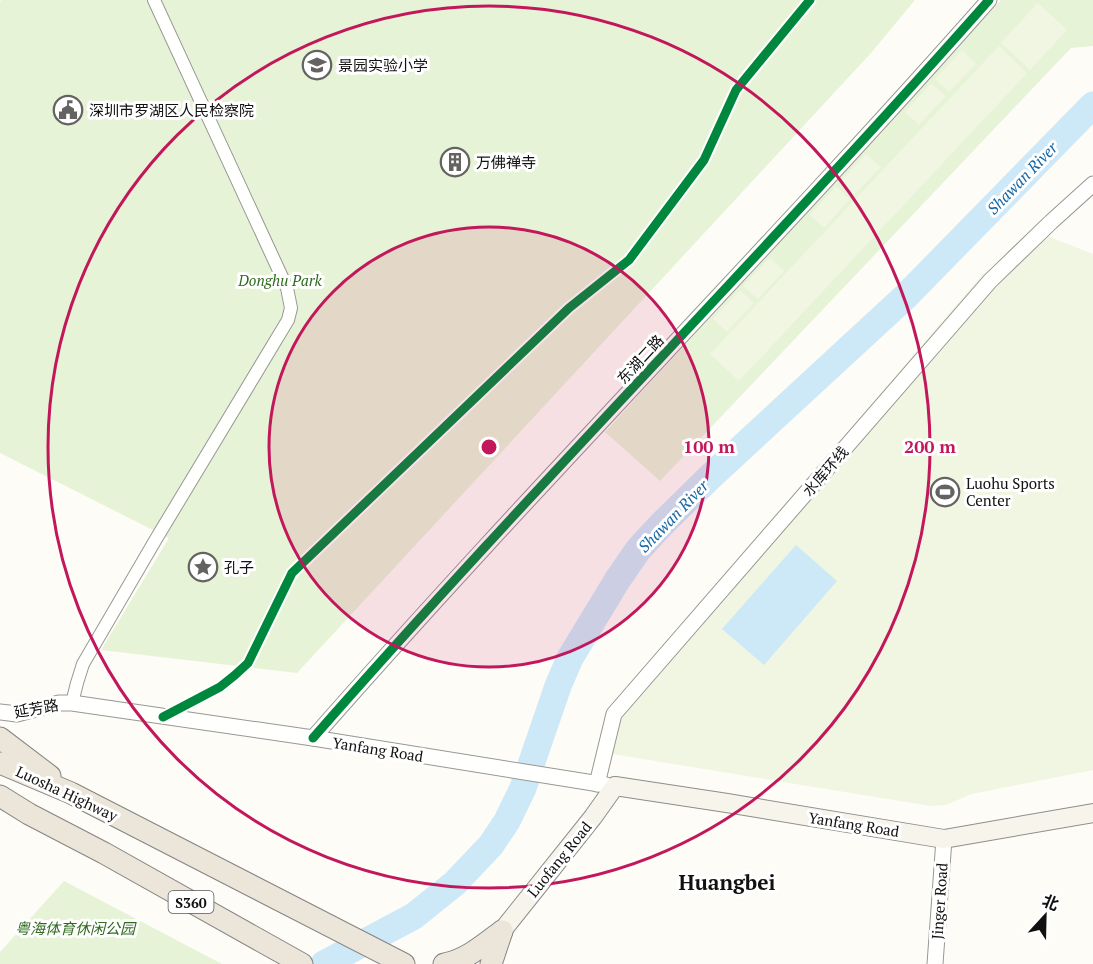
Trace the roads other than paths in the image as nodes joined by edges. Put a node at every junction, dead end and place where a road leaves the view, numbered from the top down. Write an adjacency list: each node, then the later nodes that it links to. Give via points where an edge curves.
1 (154, 0): 4 (street, via 287,288 291,308 288,320 83,664)
2 (989, 0): 7 (street, 东湖二路)
3 (1093, 184): 10 (street, 水库环线, via 990,281 615,714)
4 (72, 703): 5 (street, 延芳路, via 17,714); 7 (street, Yanfang Road)
5 (0, 712)
6 (0, 738): 11 (highway, S360)
7 (313, 738): 10 (street, Yanfang Road)
8 (0, 751): 11 (highway)
9 (0, 763): 11 (highway, Luosha Highway)
10 (606, 785): 16 (main road, Yanfang Road); 17 (main road, Luofang Road, via 593,817)
11 (71, 793): 19 (highway, Luosha Highway / S360)
12 (0, 796): 15 (highway, Luosha Highway / S360)
13 (0, 801): 15 (highway)
14 (1093, 813): 16 (main road, Yanfang Road)
15 (29, 814): 18 (highway, Luosha Highway / S360)
16 (944, 839): 22 (street, Jinger Road)
17 (502, 930): 20 (highway, via 467,956); 21 (highway)
18 (302, 964)
19 (404, 964)
20 (444, 964)
21 (491, 964)
22 (935, 964)

